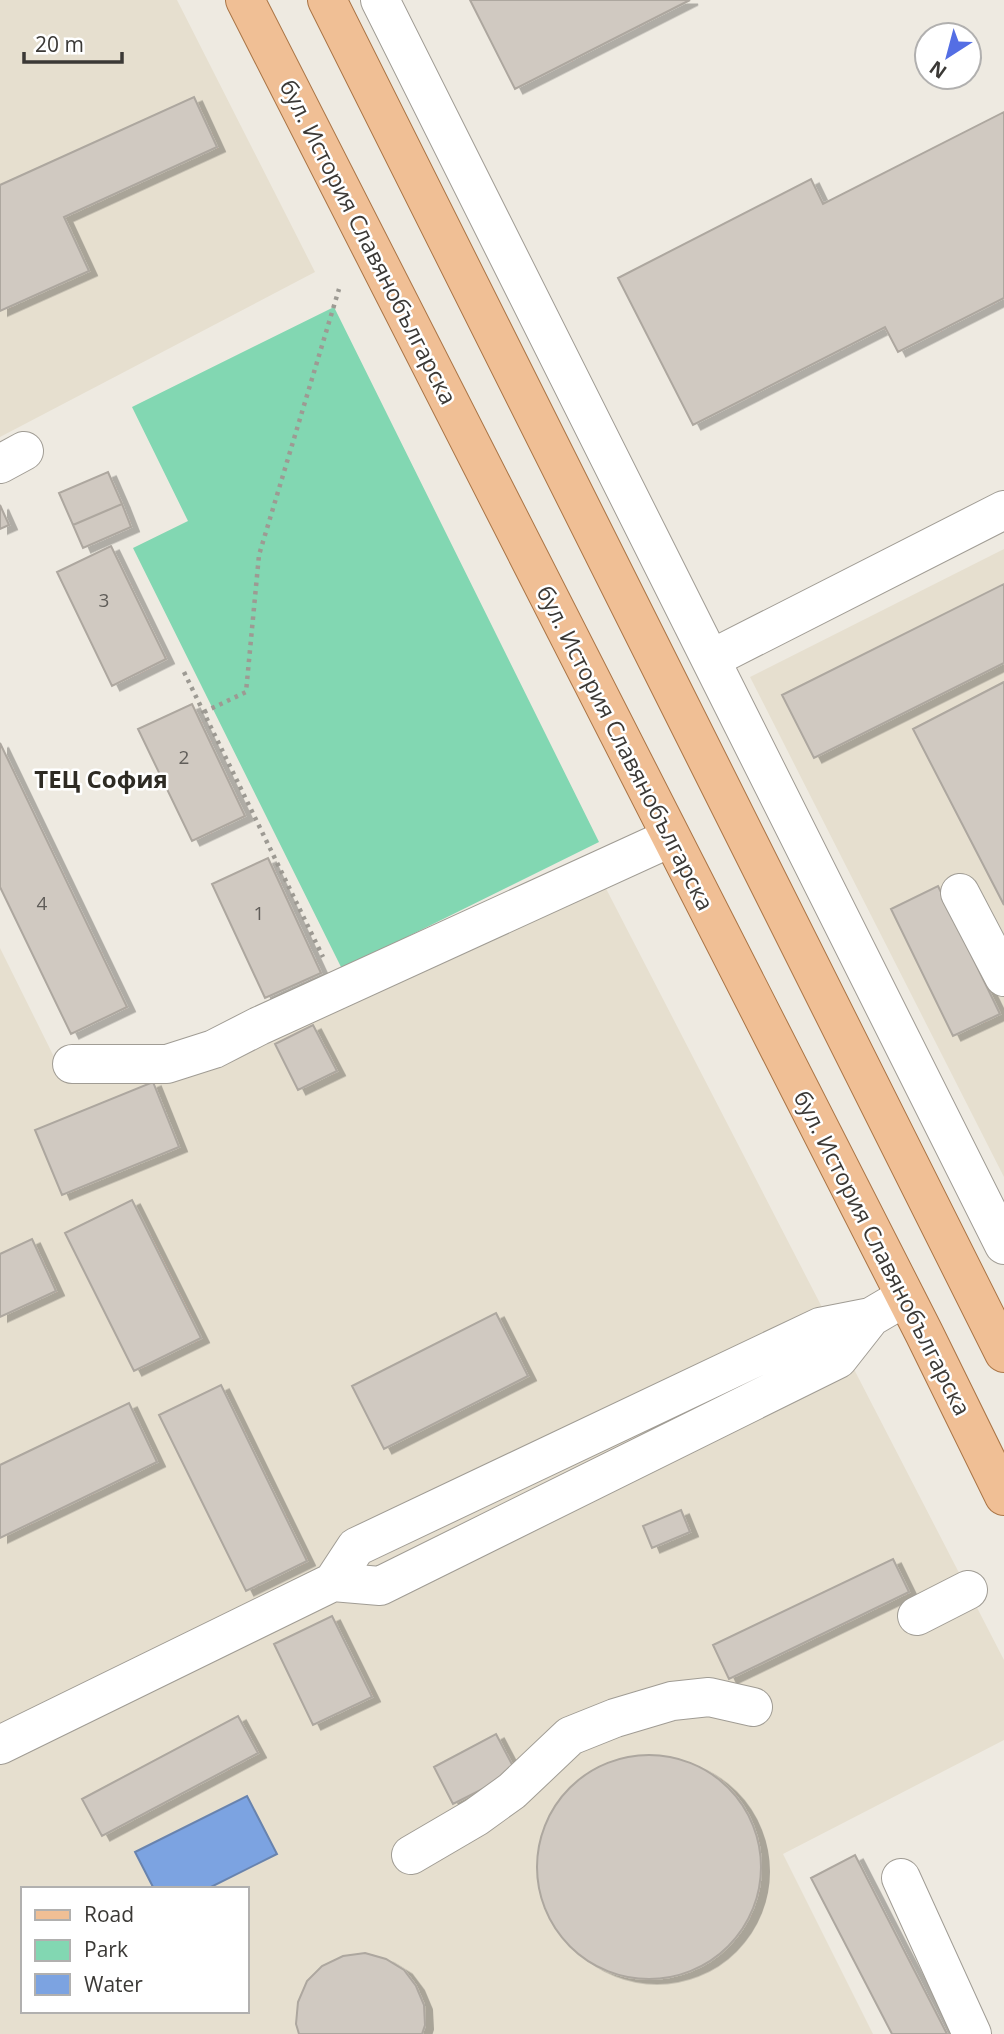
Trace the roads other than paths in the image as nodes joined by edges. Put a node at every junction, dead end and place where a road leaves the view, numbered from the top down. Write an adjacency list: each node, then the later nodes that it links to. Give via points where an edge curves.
1 (246, 0): 6 (main road, бул. История Славянобългарска)
2 (327, 0): 12 (main road)
3 (380, 0): 5 (street)
4 (1004, 510): 5 (street)
5 (711, 659): 10 (street)
6 (670, 838): 9 (street, via 214,1049 167,1063); 11 (main road, бул. История Славянобългарска)
7 (960, 892): 8 (street)
8 (1004, 977)
9 (72, 1064)
10 (1004, 1245)
11 (905, 1297): 13 (main road, бул. История Славянобългарска); 17 (street, via 871,1317 820,1326 356,1547 333,1582)
12 (1004, 1353)
13 (1004, 1496)
14 (968, 1590): 15 (street)
15 (917, 1616)
16 (753, 1707): 18 (street, via 709,1697 671,1701 570,1736 512,1791)
17 (0, 1745)
18 (411, 1855)
19 (901, 1878): 20 (street)
20 (972, 2034)

